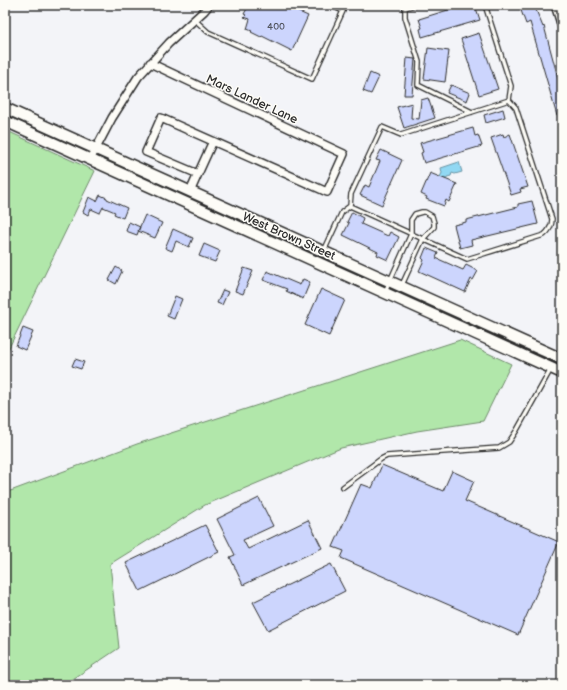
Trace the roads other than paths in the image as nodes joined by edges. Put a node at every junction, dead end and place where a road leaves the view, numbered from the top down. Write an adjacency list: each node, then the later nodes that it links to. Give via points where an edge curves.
1 (209, 5): 6 (street)
2 (330, 5): 6 (lane, via 343,11 312,79 208,32)
3 (415, 5): 11 (lane, via 405,8 405,17 420,62 418,85)
4 (485, 5): 9 (lane, via 511,86)
5 (555, 5): 7 (street)
6 (195, 20): 8 (street)
7 (562, 27)
8 (150, 63): 15 (street, Mars Lander Lane, via 344,154 327,192); 16 (street, via 112,118)
9 (509, 100): 11 (lane); 24 (lane, via 516,108 552,219 550,229 544,235 467,259)
10 (5, 108): 13 (main road, West Brown Street)
11 (472, 112): 21 (lane, via 401,136 382,127 351,194)
12 (5, 113): 13 (lane)
13 (16, 114): 16 (main road, West Brown Street)
14 (5, 121): 17 (main road, West Brown Street)
15 (213, 141): 18 (street); 18 (street, via 161,118 146,152)
16 (96, 150): 17 (street); 19 (main road, West Brown Street)
17 (90, 160): 20 (main road, West Brown Street)
18 (198, 174): 19 (street)
19 (190, 192): 20 (lane); 22 (main road, West Brown Street)
20 (185, 203): 25 (main road, West Brown Street)
21 (350, 206): 23 (lane); 26 (lane, via 342,212)
22 (280, 233): 25 (main road); 26 (main road, West Brown Street)
23 (411, 234): 24 (lane); 24 (lane, via 412,217 418,212 426,212 432,216 434,223 432,230); 27 (lane)
24 (423, 239): 28 (lane)
25 (275, 244): 27 (main road, West Brown Street, via 350,278 361,278)
26 (323, 252): 27 (main road, West Brown Street)
27 (387, 288): 28 (main road, via 397,293); 30 (main road, West Brown Street)
28 (400, 288): 29 (main road)
29 (559, 358): 30 (main road)
30 (551, 368): 31 (main road, West Brown Street); 32 (lane, via 509,442 498,448 387,456)
31 (562, 373)
32 (343, 487)

